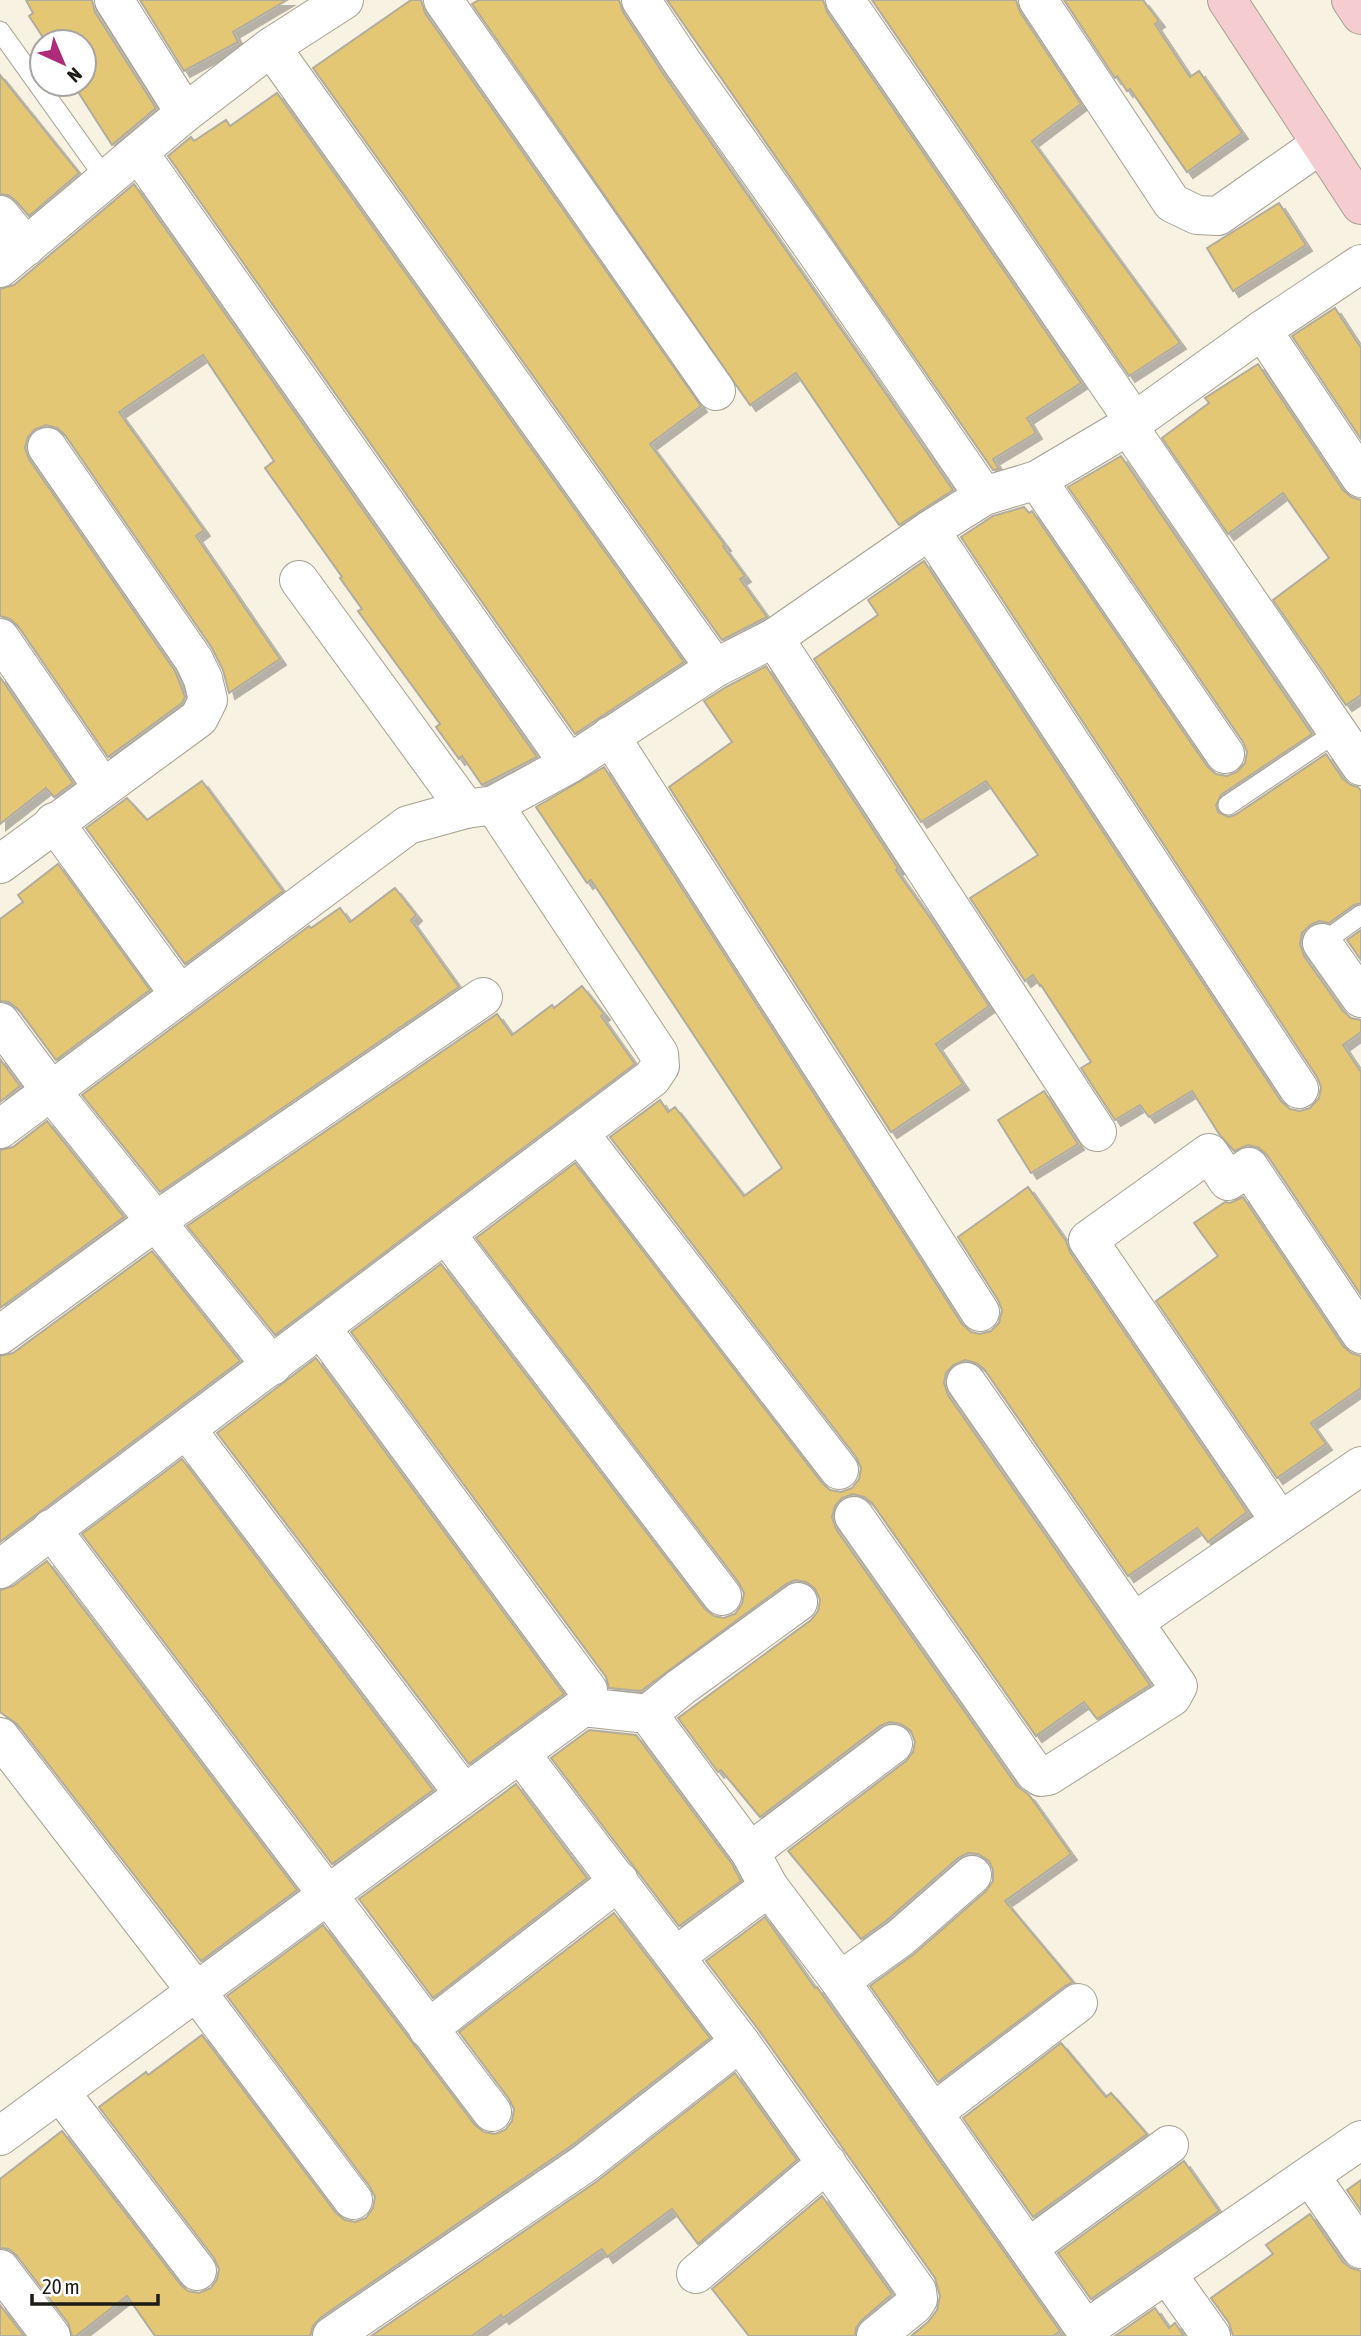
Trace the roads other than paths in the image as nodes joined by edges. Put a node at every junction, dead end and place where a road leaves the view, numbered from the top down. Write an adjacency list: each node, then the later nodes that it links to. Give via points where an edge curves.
1 (114, 0): 12 (street)
2 (443, 0): 21 (street)
3 (641, 0): 26 (street)
4 (845, 0): 22 (street)
5 (1038, 0): 13 (street, via 1172,203 1197,215 1218,216)
6 (1227, 0): 13 (street)
7 (1351, 0): 9 (street)
8 (332, 3): 11 (street)
9 (1361, 15)
10 (0, 31): 15 (lane)
11 (271, 47): 12 (street); 31 (street)
12 (185, 113): 14 (street)
13 (1321, 144): 16 (street)
14 (139, 153): 15 (street); 35 (street)
15 (105, 178): 18 (street)
16 (1361, 205)
17 (0, 215): 18 (street)
18 (13, 258)
19 (1361, 264): 20 (street)
20 (1262, 330): 22 (street); 24 (street)
21 (716, 391)
22 (1131, 424): 25 (street); 32 (street)
23 (47, 447): 37 (street, via 194,660 208,700 199,718)
24 (1361, 478)
25 (1037, 480): 26 (street); 34 (street)
26 (984, 496): 27 (street)
27 (930, 530): 30 (street); 48 (street)
28 (299, 580): 39 (street)
29 (0, 638): 37 (street)
30 (774, 638): 31 (street); 51 (street)
31 (715, 668): 33 (street)
32 (1338, 731): 36 (street); 38 (lane)
33 (610, 736): 35 (street); 55 (street)
34 (1225, 754)
35 (569, 764): 39 (street)
36 (1361, 766)
37 (103, 788): 40 (street)
38 (1228, 805)
39 (480, 807): 44 (street, via 408,825); 52 (street, via 659,1054 660,1066 652,1078)
40 (54, 822): 41 (street); 44 (street)
41 (0, 864)
42 (1361, 915): 43 (lane)
43 (1322, 943): 46 (street)
44 (180, 995): 49 (street)
45 (483, 997): 53 (street)
46 (1361, 998)
47 (0, 1022): 49 (street)
48 (1299, 1089)
49 (51, 1091): 50 (street); 53 (street)
50 (0, 1129)
51 (1097, 1132)
52 (579, 1133): 54 (street); 63 (street)
53 (156, 1221): 58 (street); 59 (street)
54 (446, 1234): 56 (street); 68 (street)
55 (980, 1312)
56 (322, 1329): 59 (street); 71 (street, via 587,1690)
57 (1361, 1334): 65 (street, via 1249,1167 1228,1181 1209,1153 1088,1240)
58 (0, 1335)
59 (272, 1366): 61 (street)
60 (966, 1382): 70 (street)
61 (187, 1430): 66 (street); 76 (street)
62 (1361, 1466): 65 (street)
63 (839, 1469)
64 (854, 1516): 70 (street, via 1041,1777 1178,1691)
65 (1280, 1521): 70 (street)
66 (51, 1529): 67 (street); 81 (street)
67 (0, 1569)
68 (722, 1596)
69 (798, 1602): 72 (street)
70 (1134, 1622)
71 (583, 1707): 72 (street); 75 (street)
72 (648, 1714): 77 (street)
73 (0, 1737): 84 (street)
74 (893, 1744): 77 (street)
75 (520, 1753): 76 (street); 79 (street)
76 (464, 1794): 81 (street)
77 (750, 1852): 80 (street)
78 (972, 1875): 83 (street, via 900,1938)
79 (619, 1881): 82 (street); 86 (street)
80 (769, 1887): 82 (street); 83 (street)
81 (328, 1894): 84 (street); 86 (street)
82 (676, 1956): 87 (street)
83 (840, 1981): 90 (street)
84 (196, 1991): 88 (street); 96 (street)
85 (1078, 2003): 90 (street)
86 (428, 2029): 89 (street)
87 (740, 2042): 94 (street); 103 (street, via 584,2164)
88 (60, 2092): 91 (street); 100 (street)
89 (492, 2112)
90 (933, 2113): 97 (street)
91 (0, 2136)
92 (1361, 2140): 95 (street)
93 (1169, 2145): 97 (street)
94 (827, 2162): 101 (street); 106 (street, via 917,2291 914,2305)
95 (1311, 2177): 98 (street); 102 (street)
96 (353, 2200)
97 (1028, 2248): 104 (street)
98 (1361, 2249)
99 (0, 2269): 105 (street)
100 (197, 2271)
101 (695, 2274)
102 (1167, 2274): 104 (street); 107 (street)
103 (344, 2333)
104 (1088, 2333)
105 (51, 2336)
106 (876, 2336)
107 (1211, 2336)

